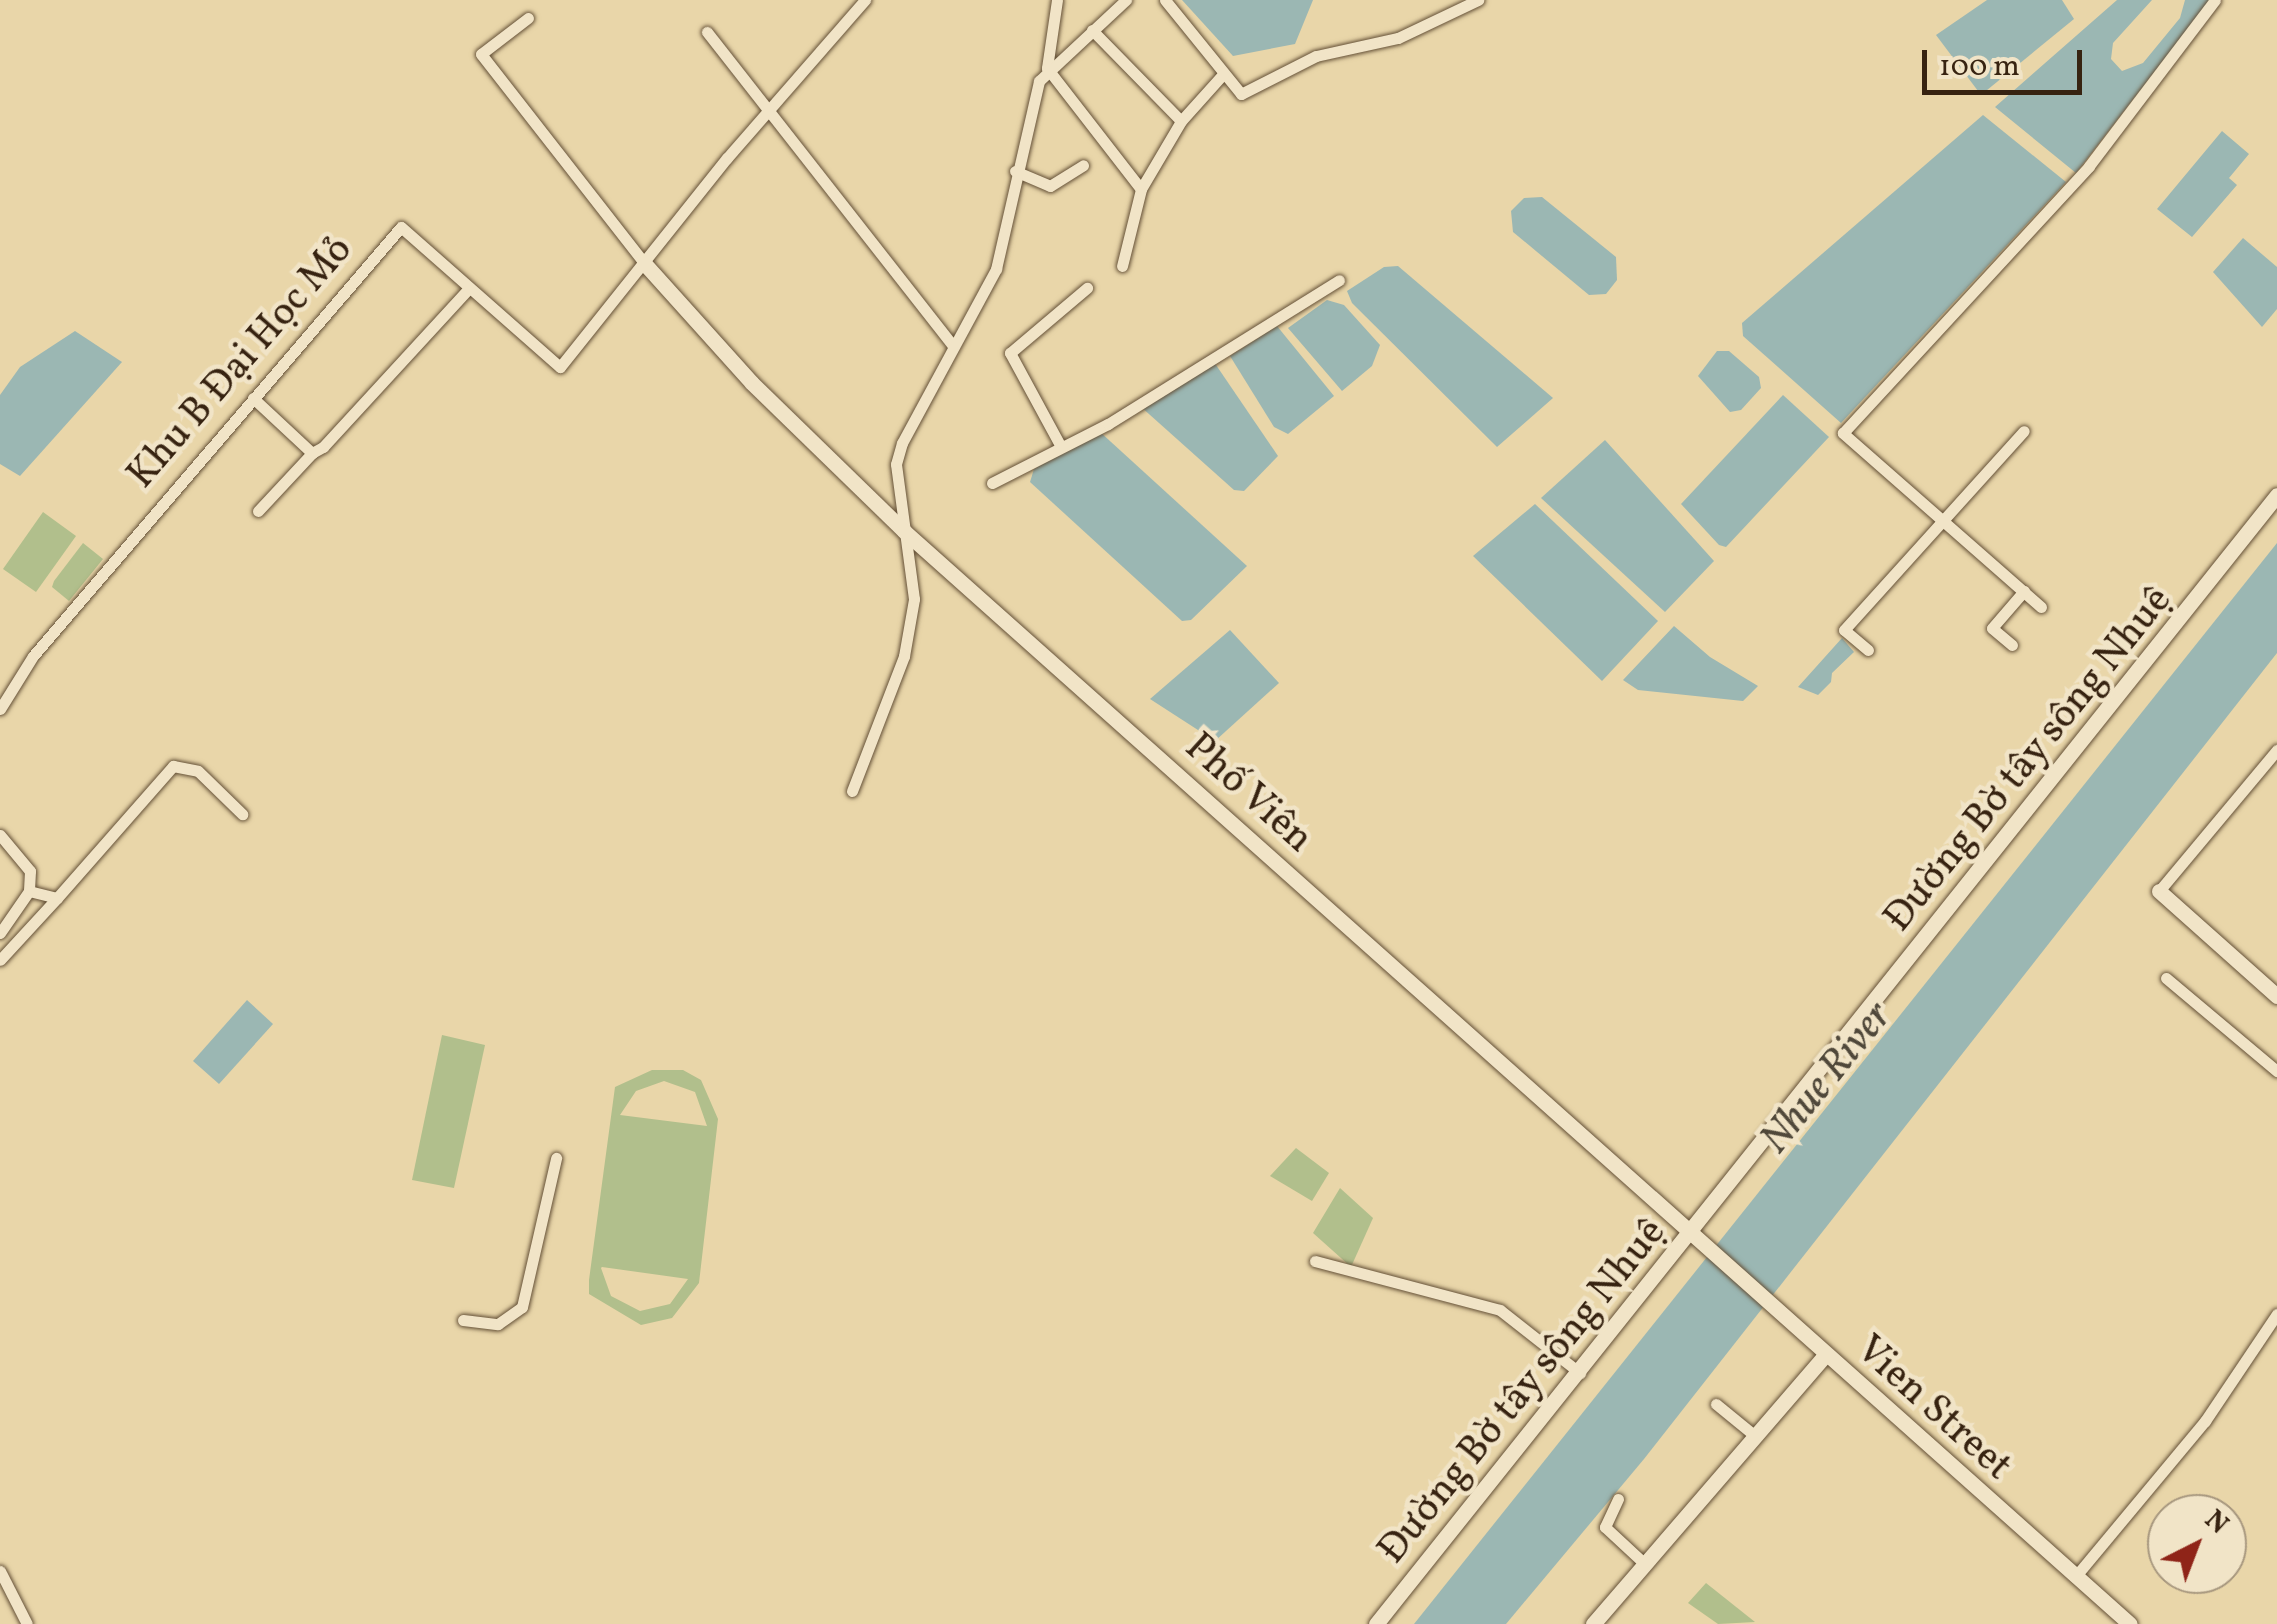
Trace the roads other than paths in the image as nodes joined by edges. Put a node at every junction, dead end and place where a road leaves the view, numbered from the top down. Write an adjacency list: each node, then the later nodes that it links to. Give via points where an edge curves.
1 (865, 0): 12 (street)
2 (1057, 0): 10 (street)
3 (1126, 0): 8 (street)
4 (1165, 0): 11 (street)
5 (1478, 0): 11 (street, via 1398,38 1316,56 1241,94)
6 (2214, 0): 30 (street, via 2089,166 1842,433)
7 (528, 18): 17 (street, via 481,54)
8 (1092, 30): 10 (street); 13 (street)
9 (706, 32): 12 (street)
10 (1049, 72): 15 (street, via 1028,109); 16 (street)
11 (1224, 72): 13 (street)
12 (771, 109): 17 (street); 22 (street)
13 (1181, 121): 16 (street)
14 (1084, 164): 15 (street, via 1050,186)
15 (1016, 172): 22 (street, via 996,268)
16 (1140, 189): 18 (street)
17 (644, 263): 20 (street, Khu B Đại Học Mỏ, via 560,367); 31 (street, Phố Viên, via 752,382)
18 (1122, 266)
19 (1340, 280): 25 (street, via 1108,424)
20 (469, 288): 23 (street, Khu B Đại Học Mỏ, via 401,227); 26 (street)
21 (1087, 288): 25 (street, via 1010,353)
22 (953, 346): 31 (street, via 896,464)
23 (253, 398): 26 (street); 36 (street, Khu B Đại Học Mỏ, via 33,656)
24 (2024, 432): 30 (street)
25 (1060, 445): 27 (street)
26 (312, 452): 29 (street)
27 (992, 483)
28 (2277, 495): 50 (street, Đường Bờ tây sông Nhuệ)
29 (258, 511)
30 (1944, 518): 32 (street); 35 (street, via 1844,630)
31 (904, 530): 38 (street, via 914,599 904,656); 50 (street, Phố Viên)
32 (2024, 591): 33 (street); 34 (street, via 1992,628)
33 (2041, 607)
34 (2012, 645)
35 (1868, 650)
36 (0, 709)
37 (2277, 750): 42 (street)
38 (852, 791)
39 (242, 814): 43 (street, via 198,771 173,766)
40 (0, 835): 41 (street, via 30,871)
41 (29, 891): 43 (street); 44 (street)
42 (2159, 891): 47 (street)
43 (57, 898): 45 (street)
44 (0, 933)
45 (0, 960)
46 (2166, 978): 48 (street)
47 (2277, 996)
48 (2277, 1070)
49 (556, 1158): 53 (street, via 522,1306 498,1324)
50 (1696, 1242): 54 (street, Phố Viên); 55 (street, Đường Bờ tây sông Nhuệ)
51 (1315, 1261): 55 (street, via 1500,1310)
52 (2277, 1314): 61 (street, via 2204,1421)
53 (463, 1320)
54 (1825, 1356): 57 (street, Vien Street); 61 (street, Vien Street)
55 (1580, 1373): 63 (street, Đường Bờ tây sông Nhuệ)
56 (1716, 1404): 57 (street)
57 (1754, 1435): 59 (street, Vien Street)
58 (1618, 1499): 59 (street, via 1604,1526)
59 (1645, 1564): 64 (street, Vien Street)
60 (0, 1572): 62 (street)
61 (2075, 1577): 65 (street, Vien Street)
62 (27, 1624)
63 (1376, 1624)
64 (1594, 1624)
65 (2130, 1624)

